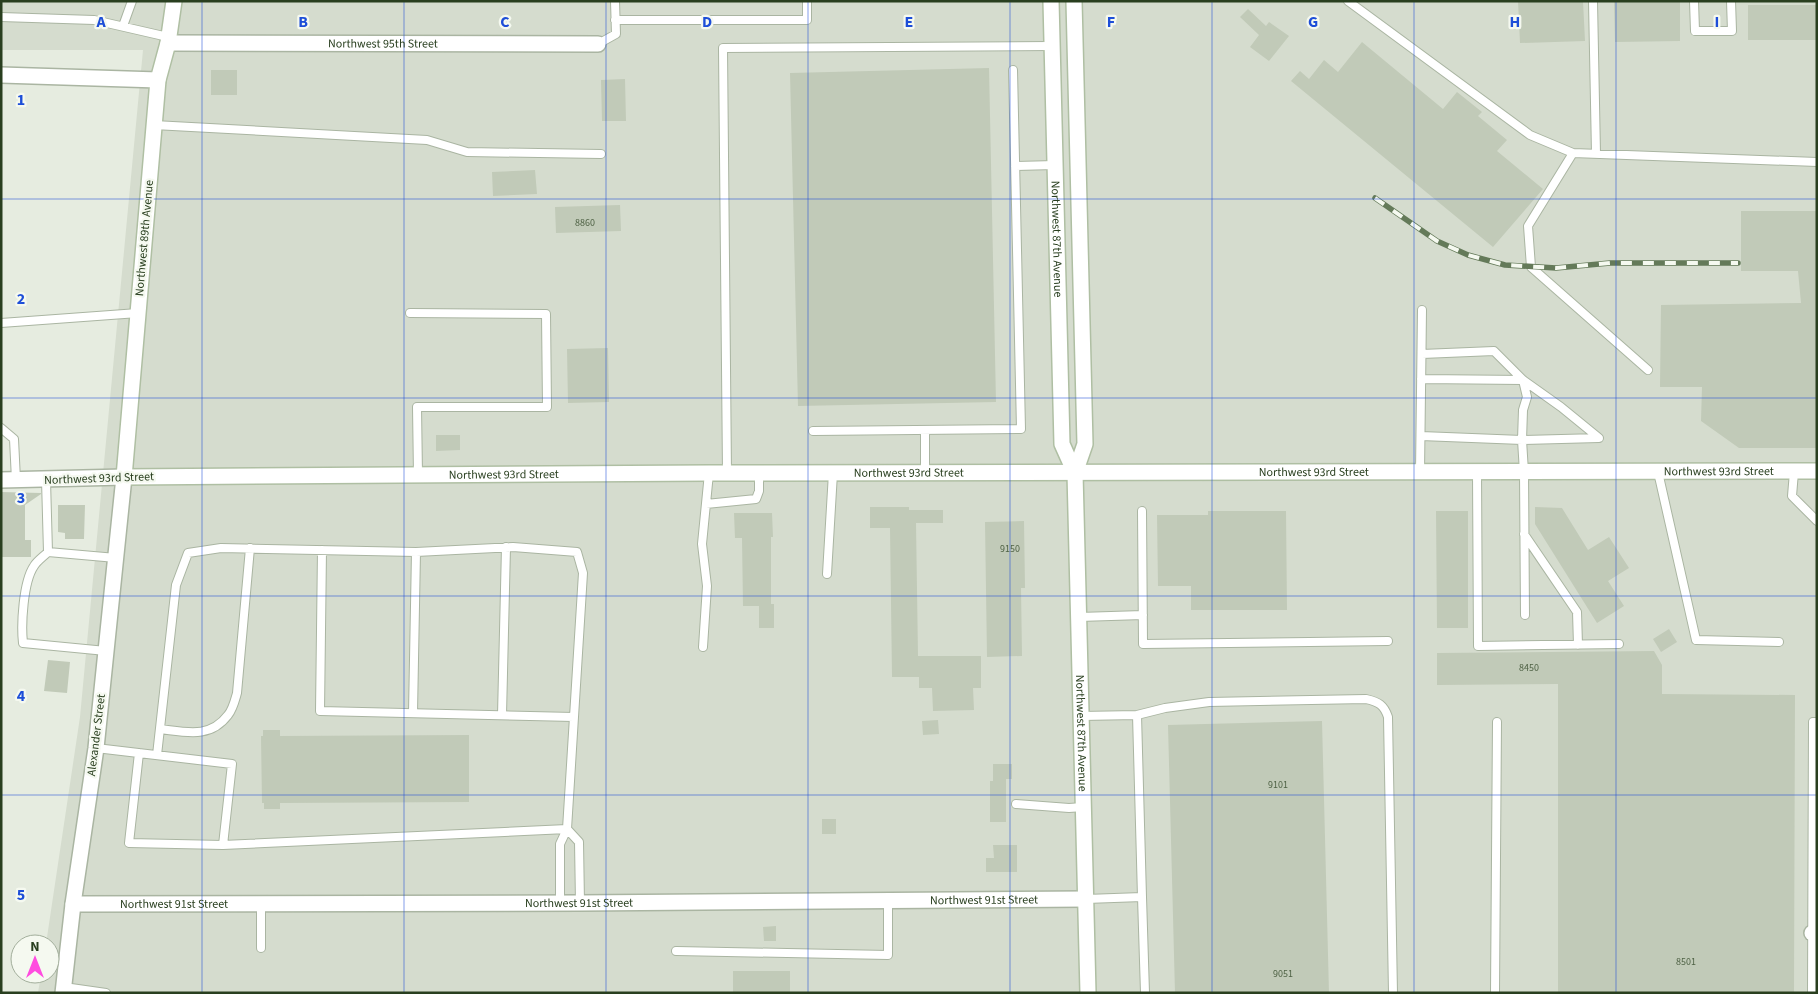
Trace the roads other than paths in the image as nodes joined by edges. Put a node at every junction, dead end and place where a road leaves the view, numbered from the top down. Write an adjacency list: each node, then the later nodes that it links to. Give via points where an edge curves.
1 (132, 1): 13 (lane)
2 (174, 1): 14 (street, Northwest 89th Avenue)
3 (615, 1): 12 (lane)
4 (807, 1): 12 (lane, via 807,20)
5 (1051, 1): 16 (street, Northwest 87th Avenue)
6 (1074, 1): 51 (street, Northwest 87th Avenue, via 1085,444)
7 (1348, 1): 21 (lane, via 1530,135)
8 (1593, 1): 23 (lane)
9 (1694, 1): 10 (lane, via 1695,31 1732,31)
10 (1731, 1)
11 (1, 17): 13 (lane, via 94,20)
12 (615, 20): 15 (lane, via 616,34)
13 (123, 26): 14 (lane)
14 (168, 40): 15 (street, Northwest 95th Street); 19 (street, Northwest 89th Avenue)
15 (598, 44)
16 (1052, 46): 26 (street, Northwest 87th Avenue); 47 (lane, via 723,48)
17 (1013, 70): 25 (lane)
18 (1, 75): 19 (street)
19 (158, 80): 20 (street, Northwest 89th Avenue)
20 (154, 125): 22 (lane, via 427,140 467,152); 28 (street, Northwest 89th Avenue)
21 (1573, 153): 23 (lane); 32 (lane, via 1528,226 1531,267)
22 (601, 154)
23 (1596, 154): 24 (lane)
24 (1817, 162)
25 (1015, 166): 26 (lane); 36 (lane, via 1021,429)
26 (1055, 166): 51 (street, Northwest 87th Avenue, via 1062,444)
27 (1422, 310): 31 (lane)
28 (138, 313): 30 (lane); 53 (street, Northwest 89th Avenue)
29 (410, 313): 52 (lane, via 546,314 547,407 418,407)
30 (1, 323)
31 (1422, 354): 33 (lane); 34 (lane, via 1494,351)
32 (1648, 370)
33 (1421, 379): 34 (lane); 38 (lane)
34 (1523, 380): 39 (lane, via 1528,397 1523,410); 39 (lane, via 1599,438)
35 (1, 428): 54 (lane, via 14,440)
36 (925, 430): 37 (lane); 50 (lane)
37 (813, 431)
38 (1421, 436): 39 (lane); 41 (lane)
39 (1522, 440): 43 (lane)
40 (1817, 471): 45 (street, Northwest 93rd Street)
41 (1420, 472): 42 (street, Northwest 93rd Street); 51 (street, Northwest 93rd Street)
42 (1477, 472): 43 (street, Northwest 93rd Street); 73 (lane, via 1478,646)
43 (1524, 472): 44 (street, Northwest 93rd Street); 59 (lane)
44 (1658, 472): 45 (street, Northwest 93rd Street); 71 (lane, via 1696,640)
45 (1794, 472): 58 (lane, via 1792,496)
46 (709, 473): 47 (street, Northwest 93rd Street); 52 (street, Northwest 93rd Street); 56 (lane)
47 (727, 473): 48 (street, Northwest 93rd Street)
48 (759, 473): 49 (street, Northwest 93rd Street); 56 (lane, via 756,499)
49 (832, 473): 50 (street, Northwest 93rd Street); 66 (lane)
50 (925, 473): 51 (street, Northwest 93rd Street)
51 (1075, 473): 69 (street, Northwest 87th Avenue)
52 (418, 475): 53 (street, Northwest 93rd Street)
53 (124, 476): 55 (street, Northwest 93rd Street); 65 (street, Alexander Street)
54 (9, 480): 55 (street, Northwest 93rd Street)
55 (46, 480): 63 (lane)
56 (706, 504): 74 (lane, via 702,544 707,586)
57 (1142, 511): 67 (lane)
58 (1817, 521)
59 (1524, 534): 68 (lane); 73 (lane, via 1577,612)
60 (506, 547): 64 (lane); 77 (lane); 80 (lane, via 577,552 583,573)
61 (250, 548): 62 (lane); 83 (lane, via 188,553 176,585); 83 (lane, via 237,693 229,714 215,728 197,733)
62 (322, 550): 64 (lane); 76 (lane, via 320,711)
63 (48, 552): 65 (lane); 75 (lane, via 33,567 25,590 24,643)
64 (416, 552): 76 (lane)
65 (116, 558): 75 (street, Alexander Street)
66 (827, 574)
67 (1143, 615): 69 (lane); 70 (lane, via 1143,644)
68 (1525, 615)
69 (1079, 617): 79 (street, Northwest 87th Avenue)
70 (1388, 641)
71 (1779, 642)
72 (1619, 644): 73 (lane)
73 (1578, 645)
74 (703, 647)
75 (106, 651): 84 (street, Alexander Street)
76 (412, 713): 77 (lane)
77 (502, 715): 80 (lane)
78 (1137, 715): 79 (lane); 91 (lane); 105 (lane, via 1165,708 1232,701 1366,699 1385,707 1388,717)
79 (1081, 716): 88 (street, Northwest 87th Avenue)
80 (574, 717): 89 (lane)
81 (1497, 722): 106 (lane)
82 (1817, 722): 98 (lane, via 1813,722)
83 (160, 729): 86 (lane)
84 (96, 748): 85 (lane); 96 (street, Alexander Street)
85 (139, 753): 86 (lane); 90 (lane, via 129,843)
86 (157, 755): 90 (lane, via 232,764)
87 (1016, 804): 88 (lane)
88 (1083, 807): 92 (street, Northwest 87th Avenue)
89 (567, 829): 90 (lane); 94 (lane, via 560,844); 95 (lane, via 579,842)
90 (224, 845)
91 (1142, 897): 92 (lane); 104 (lane)
92 (1086, 899): 93 (street, Northwest 91st Street); 103 (street, Northwest 87th Avenue)
93 (888, 900): 95 (street, Northwest 91st Street); 100 (lane, via 888,955)
94 (560, 903): 95 (street, Northwest 91st Street); 97 (street, Northwest 91st Street)
95 (580, 903)
96 (73, 904): 97 (street, Northwest 91st Street); 101 (street, Alexander Street)
97 (261, 904): 99 (lane)
98 (1814, 933): 107 (lane)
99 (261, 948)
100 (676, 951)
101 (63, 990): 102 (lane)
102 (106, 993)
103 (1088, 993)
104 (1145, 993)
105 (1393, 993)
106 (1495, 993)
107 (1812, 993)

